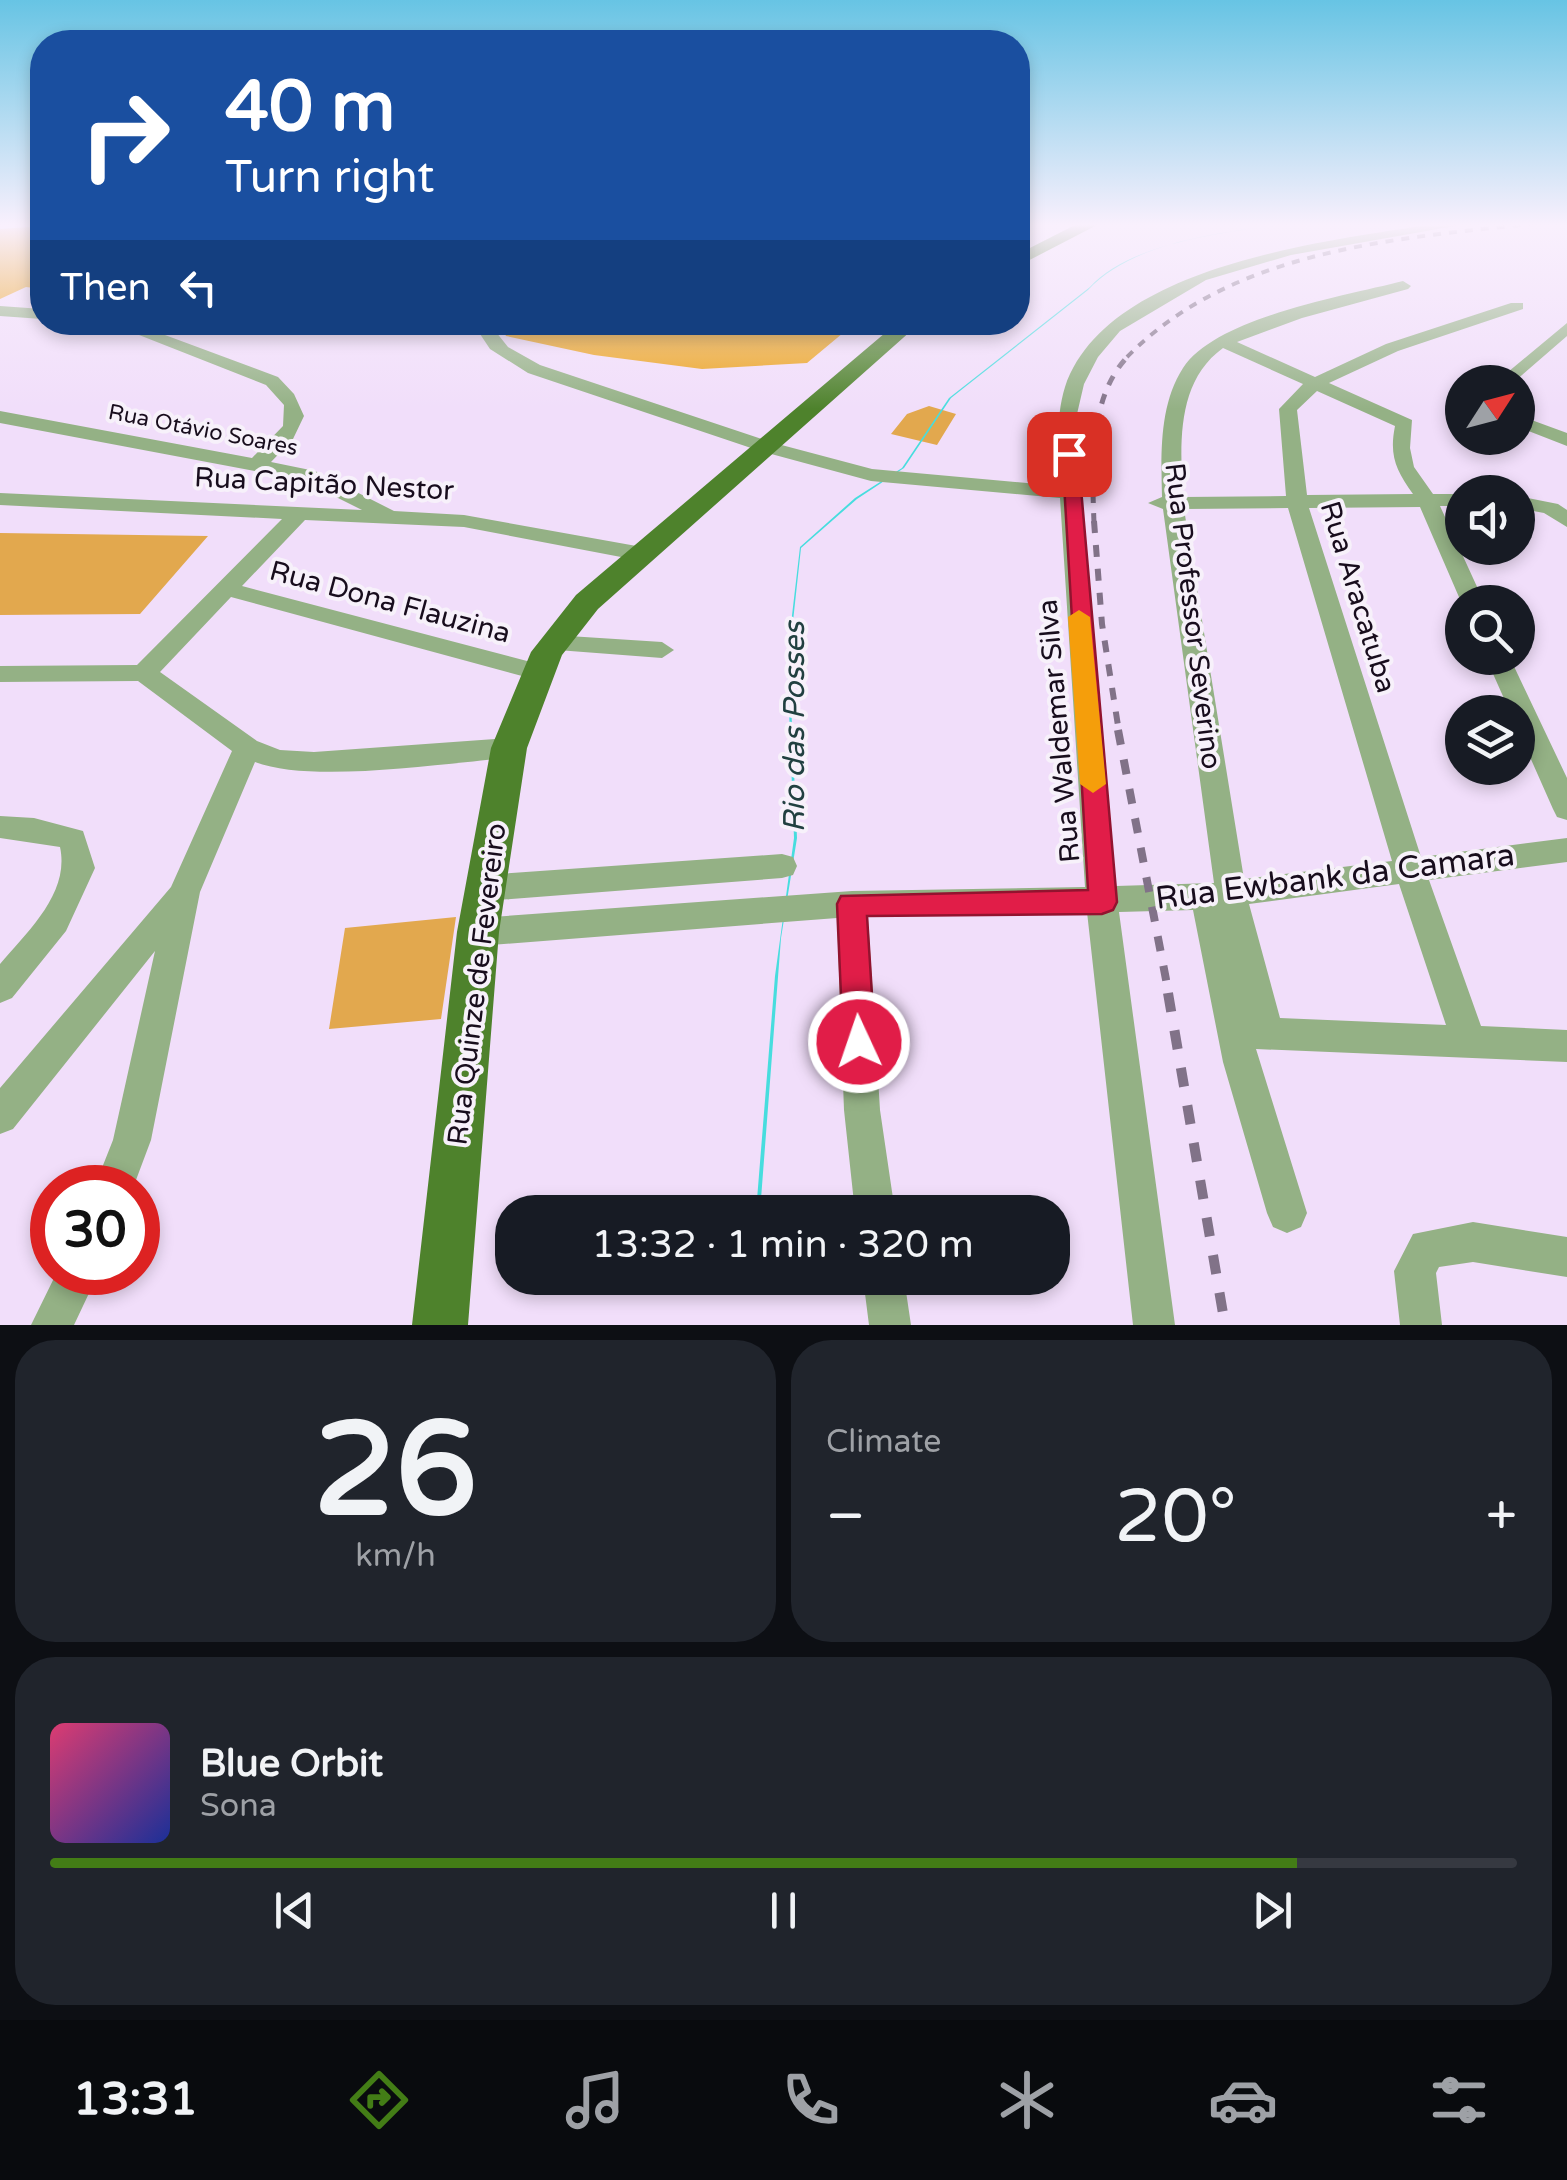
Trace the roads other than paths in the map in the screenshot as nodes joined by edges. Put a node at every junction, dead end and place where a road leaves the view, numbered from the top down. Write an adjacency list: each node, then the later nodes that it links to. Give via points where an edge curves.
1 (1187, 286): 18 (street, Rua Waldemar Silva, via 1114,328 1091,355 1068,414)
2 (1404, 286): 10 (street, Rua Professor Severino)
3 (1516, 306): 12 (street)
4 (0, 311): 5 (street)
5 (30, 313)
6 (1567, 328): 11 (street)
7 (149, 335): 17 (street, via 272,381 289,394 294,428)
8 (486, 335): 16 (street, via 534,369)
9 (896, 335): 16 (main road, Rua Quinze de Fevereiro)
10 (1224, 342): 12 (street); 22 (street, Rua Professor Severino, via 1188,373 1170,438)
11 (1524, 365)
12 (1312, 383): 20 (street, via 1408,428 1400,448 1404,467); 23 (street, Rua Aracatuba, via 1288,409)
13 (0, 417): 17 (street, Rua Otávio Soares)
14 (1535, 428): 15 (street)
15 (1567, 440)
16 (768, 447): 18 (street, via 872,476); 28 (main road, Rua Quinze de Fevereiro)
17 (255, 466): 26 (street, Rua Otávio Soares, via 308,475)
18 (1070, 493): 46 (street, Rua Waldemar Silva)
19 (0, 499): 25 (street, Rua Capitão Nestor)
20 (1427, 500): 21 (street); 23 (street); 29 (street)
21 (1445, 500)
22 (1166, 503): 23 (street); 45 (street, Rua Professor Severino)
23 (1297, 503): 42 (street, Rua Aracatuba)
24 (1535, 506): 27 (street)
25 (300, 513): 26 (street, Rua Capitão Nestor); 30 (street)
26 (389, 516): 28 (street, Rua Capitão Nestor, via 464,520)
27 (1567, 521)
28 (642, 554): 32 (main road, Rua Quinze de Fevereiro, via 587,602)
29 (1466, 585)
30 (226, 589): 32 (street, Rua Dona Flauzina); 33 (street)
31 (662, 650): 32 (street, Rua Dona Flauzina)
32 (545, 658): 37 (main road, Rua Quinze de Fevereiro)
33 (144, 673): 34 (street); 36 (street)
34 (0, 674)
35 (1506, 675): 38 (street)
36 (247, 748): 37 (street, via 278,760 314,762); 44 (street)
37 (509, 748): 43 (main road, Rua Quinze de Fevereiro)
38 (1567, 809)
39 (0, 827): 49 (street, via 73,838 80,868 54,922)
40 (1567, 850): 42 (street, Rua Ewbank da Camara)
41 (782, 866): 43 (street)
42 (1409, 868): 45 (street, Rua Ewbank da Camara); 51 (street, Rua Aracatuba)
43 (485, 888): 48 (main road, Rua Quinze de Fevereiro)
44 (184, 892): 53 (street); 54 (street)
45 (1218, 896): 46 (street, Rua Ewbank da Camara); 50 (street, Rua Professor Severino)
46 (1102, 902): 47 (street, Rua Ewbank da Camara); 63 (street, Rua Waldemar Silva)
47 (852, 904): 48 (street, Rua Ewbank da Camara); 55 (street)
48 (478, 932): 61 (main road, Rua Quinze de Fevereiro)
49 (0, 988)
50 (1250, 1032): 51 (street); 56 (street, Rua Professor Severino)
51 (1468, 1040): 52 (street)
52 (1567, 1046)
53 (0, 1116)
54 (122, 1165)
55 (873, 1195)
56 (1287, 1213)
57 (1567, 1257): 64 (street, via 1473,1242 1427,1248 1415,1270)
58 (68, 1295): 60 (street)
59 (886, 1295): 62 (street)
60 (52, 1325)
61 (440, 1325)
62 (890, 1325)
63 (1154, 1325)
64 (1421, 1325)

